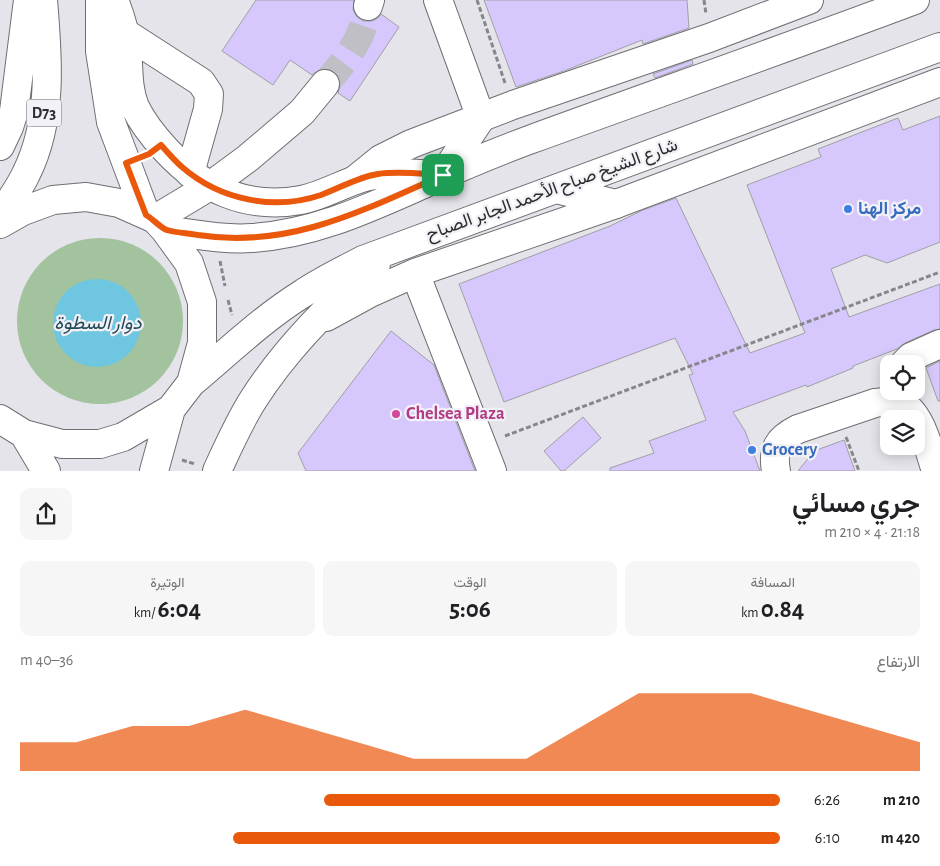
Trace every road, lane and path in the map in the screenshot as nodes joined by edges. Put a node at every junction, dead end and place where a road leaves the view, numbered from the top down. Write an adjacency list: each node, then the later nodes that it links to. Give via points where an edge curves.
1 (28, 0): 15 (main road, via 14,111)
2 (43, 0): 21 (main road, D73, via 47,81 38,144 26,174)
3 (100, 0): 22 (main road, via 100,51 111,122)
4 (114, 0): 9 (main road)
5 (438, 0): 14 (main road)
6 (477, 0): 13 (path)
7 (809, 0): 13 (main road)
8 (915, 0): 16 (main road, via 491,154)
9 (125, 34): 17 (main road, via 130,88 141,119 181,166); 17 (main road, via 201,82 209,94)
10 (940, 48): 19 (main road, شارع الشيخ صباح الأحمد الجابر الصباح)
11 (940, 82): 20 (main road)
12 (326, 84): 17 (main road, via 302,112 248,158)
13 (513, 105): 14 (main road)
14 (481, 118): 16 (main road); 18 (main road, via 396,151)
15 (0, 146)
16 (443, 175): 18 (main road, via 380,174); 24 (main road, via 369,209 312,229 282,235)
17 (200, 180): 18 (main road, via 242,199 282,203 302,200); 22 (main road)
18 (355, 180)
19 (556, 189): 20 (main road); 25 (main road, شارع الشيخ صباح الأحمد الجابر الصباح)
20 (616, 204): 27 (main road)
21 (0, 216)
22 (155, 222): 23 (main road, via 119,203 86,197 54,200 23,211); 24 (main road); 34 (main road, via 189,263 202,302 202,343)
23 (0, 224)
24 (221, 238): 28 (path, via 220,264)
25 (396, 248): 30 (main road); 31 (main road, شارع الشيخ صباح الأحمد الجابر الصباح, via 331,276 301,294)
26 (940, 272): 41 (path)
27 (415, 273): 30 (main road, via 348,304); 41 (main road)
28 (226, 289)
29 (228, 298): 31 (path, via 234,323)
30 (307, 330): 44 (main road, via 253,400)
31 (246, 337): 34 (main road, شارع الشيخ صباح الأحمد الجابر الصباح)
32 (940, 344): 33 (main road)
33 (915, 355)
34 (191, 383): 37 (main road)
35 (880, 394): 36 (main road)
36 (875, 403): 38 (main road); 48 (main road, via 900,403 910,409 921,427)
37 (171, 409): 40 (main road, via 123,437 100,444 62,444); 43 (main road)
38 (837, 416): 46 (main road, via 786,435 774,458); 47 (path)
39 (0, 419): 40 (main road)
40 (24, 434): 42 (main road)
41 (482, 445): 45 (main road)
42 (46, 471)
43 (154, 471)
44 (217, 471)
45 (492, 471)
46 (776, 471)
47 (859, 471)
48 (936, 471)

